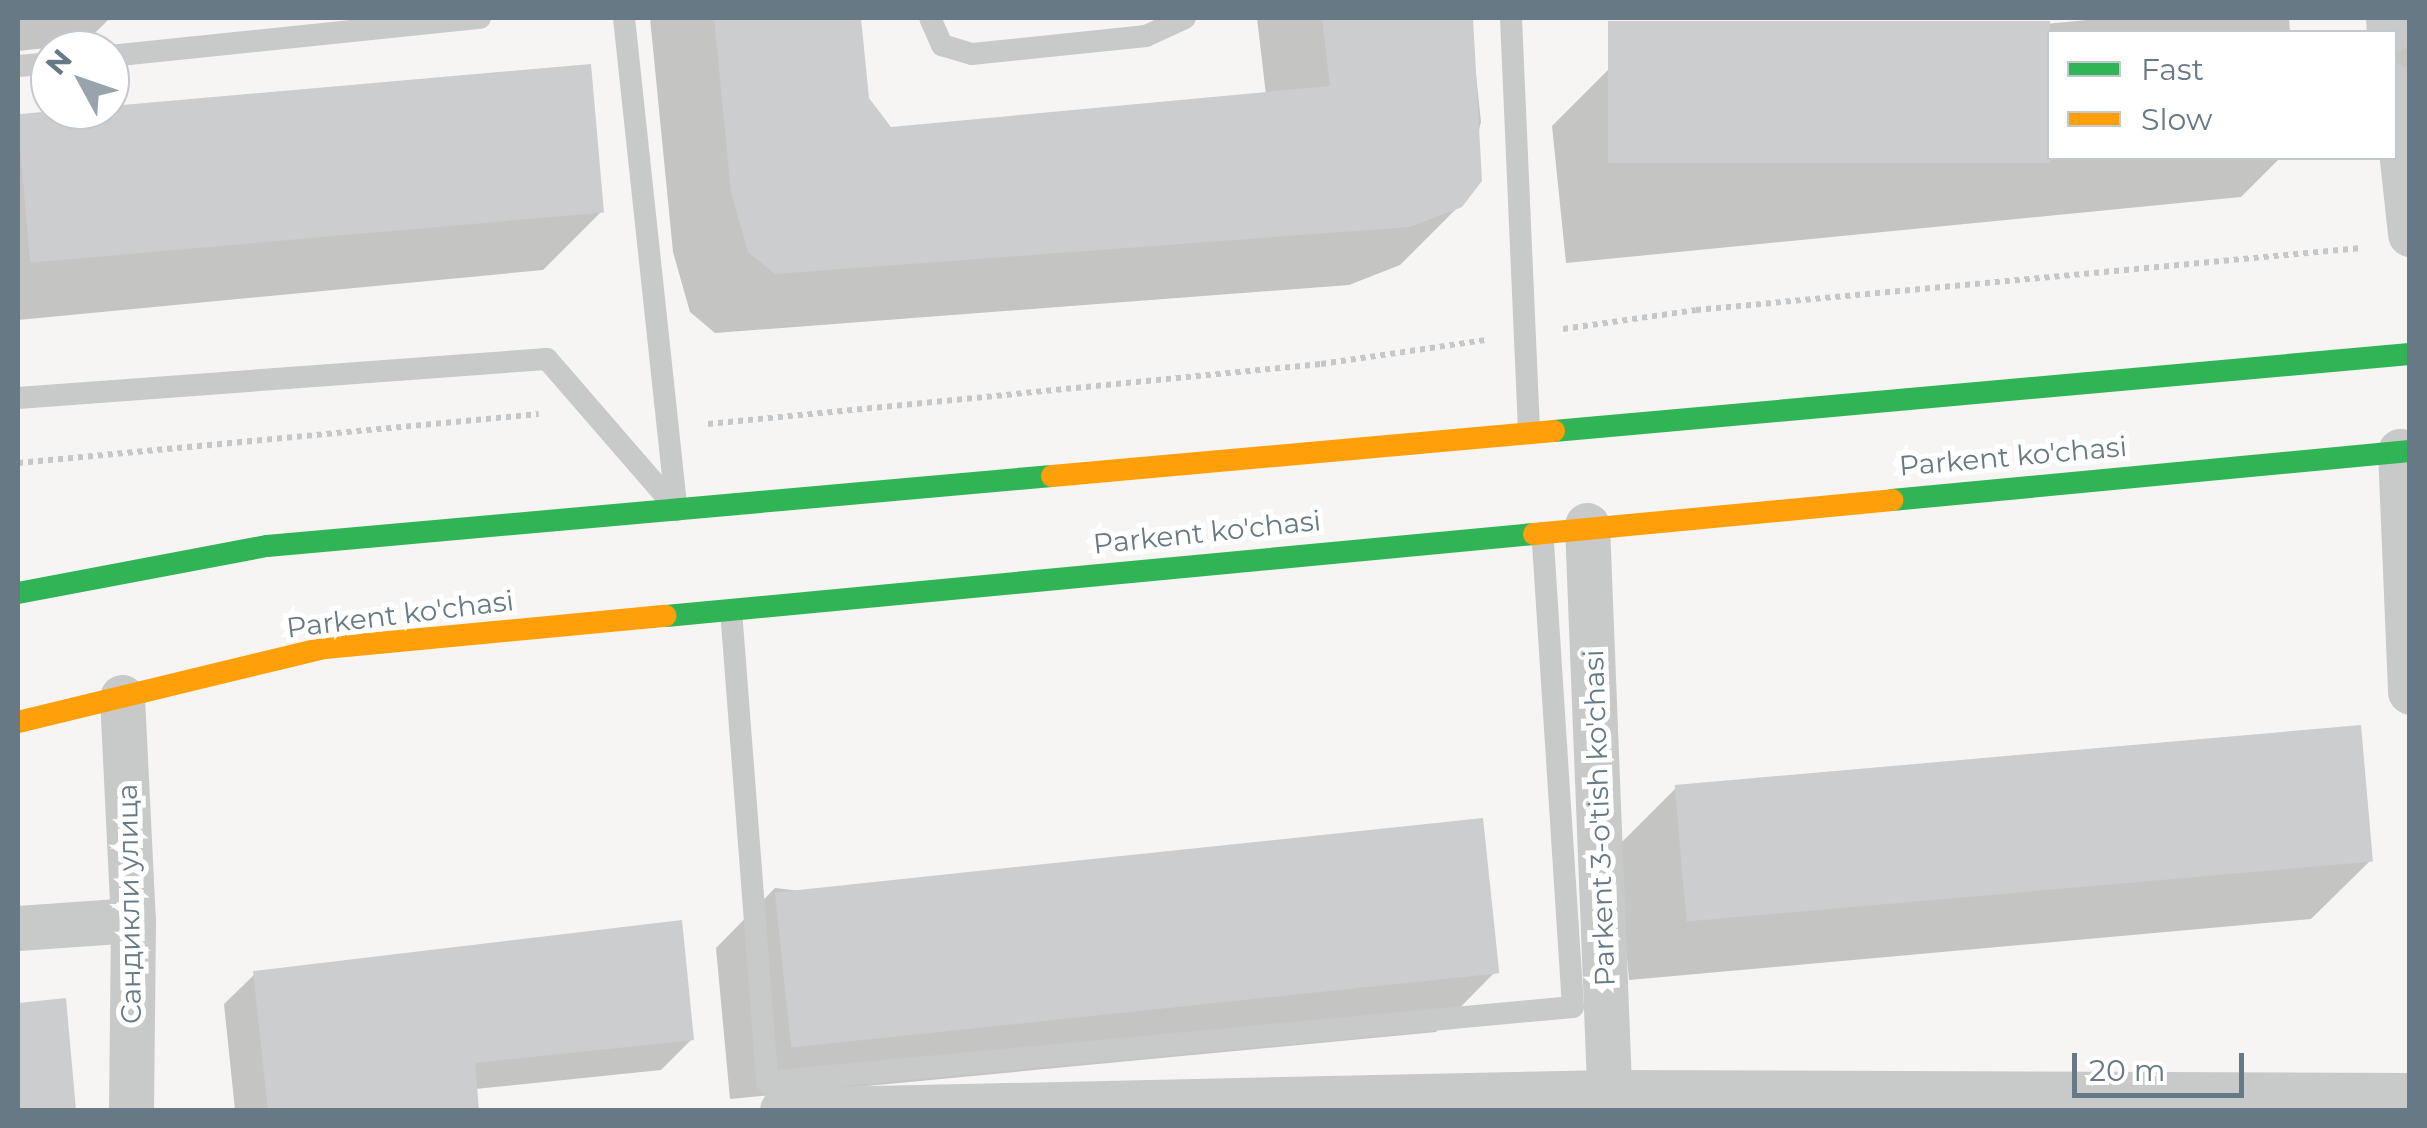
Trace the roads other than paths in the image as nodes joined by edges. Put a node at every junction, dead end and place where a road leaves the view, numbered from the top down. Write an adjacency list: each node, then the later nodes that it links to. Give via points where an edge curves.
1 (480, 18): 6 (lane)
2 (624, 18): 14 (lane)
3 (930, 18): 4 (lane, via 942,44 972,54 1146,36)
4 (1185, 18)
5 (1511, 18): 12 (lane)
6 (327, 25): 7 (lane)
7 (130, 53)
8 (2392, 160): 9 (street)
9 (2390, 241)
10 (2410, 354): 12 (main road)
11 (18, 398): 14 (lane, via 547,360)
12 (1529, 433): 14 (main road)
13 (2405, 451): 15 (main road, Parkent ko'chasi); 19 (street)
14 (677, 510): 17 (main road, via 267,546)
15 (1587, 525): 16 (main road, Parkent ko'chasi); 25 (street, Parkent 3-o'tish ko'chasi)
16 (1542, 530): 18 (main road, Parkent ko'chasi); 18 (lane, via 1573,1007 767,1082)
17 (18, 592)
18 (730, 608): 20 (main road, Parkent ko'chasi, via 325,648)
19 (2410, 692)
20 (122, 697): 21 (main road, Parkent ko'chasi); 22 (street, Сандикли улица)
21 (18, 722)
22 (134, 920): 23 (street); 26 (street, Сандикли улица)
23 (18, 928)
24 (2410, 1095): 25 (street)
25 (1610, 1101): 27 (street)
26 (132, 1110)
27 (782, 1110)

